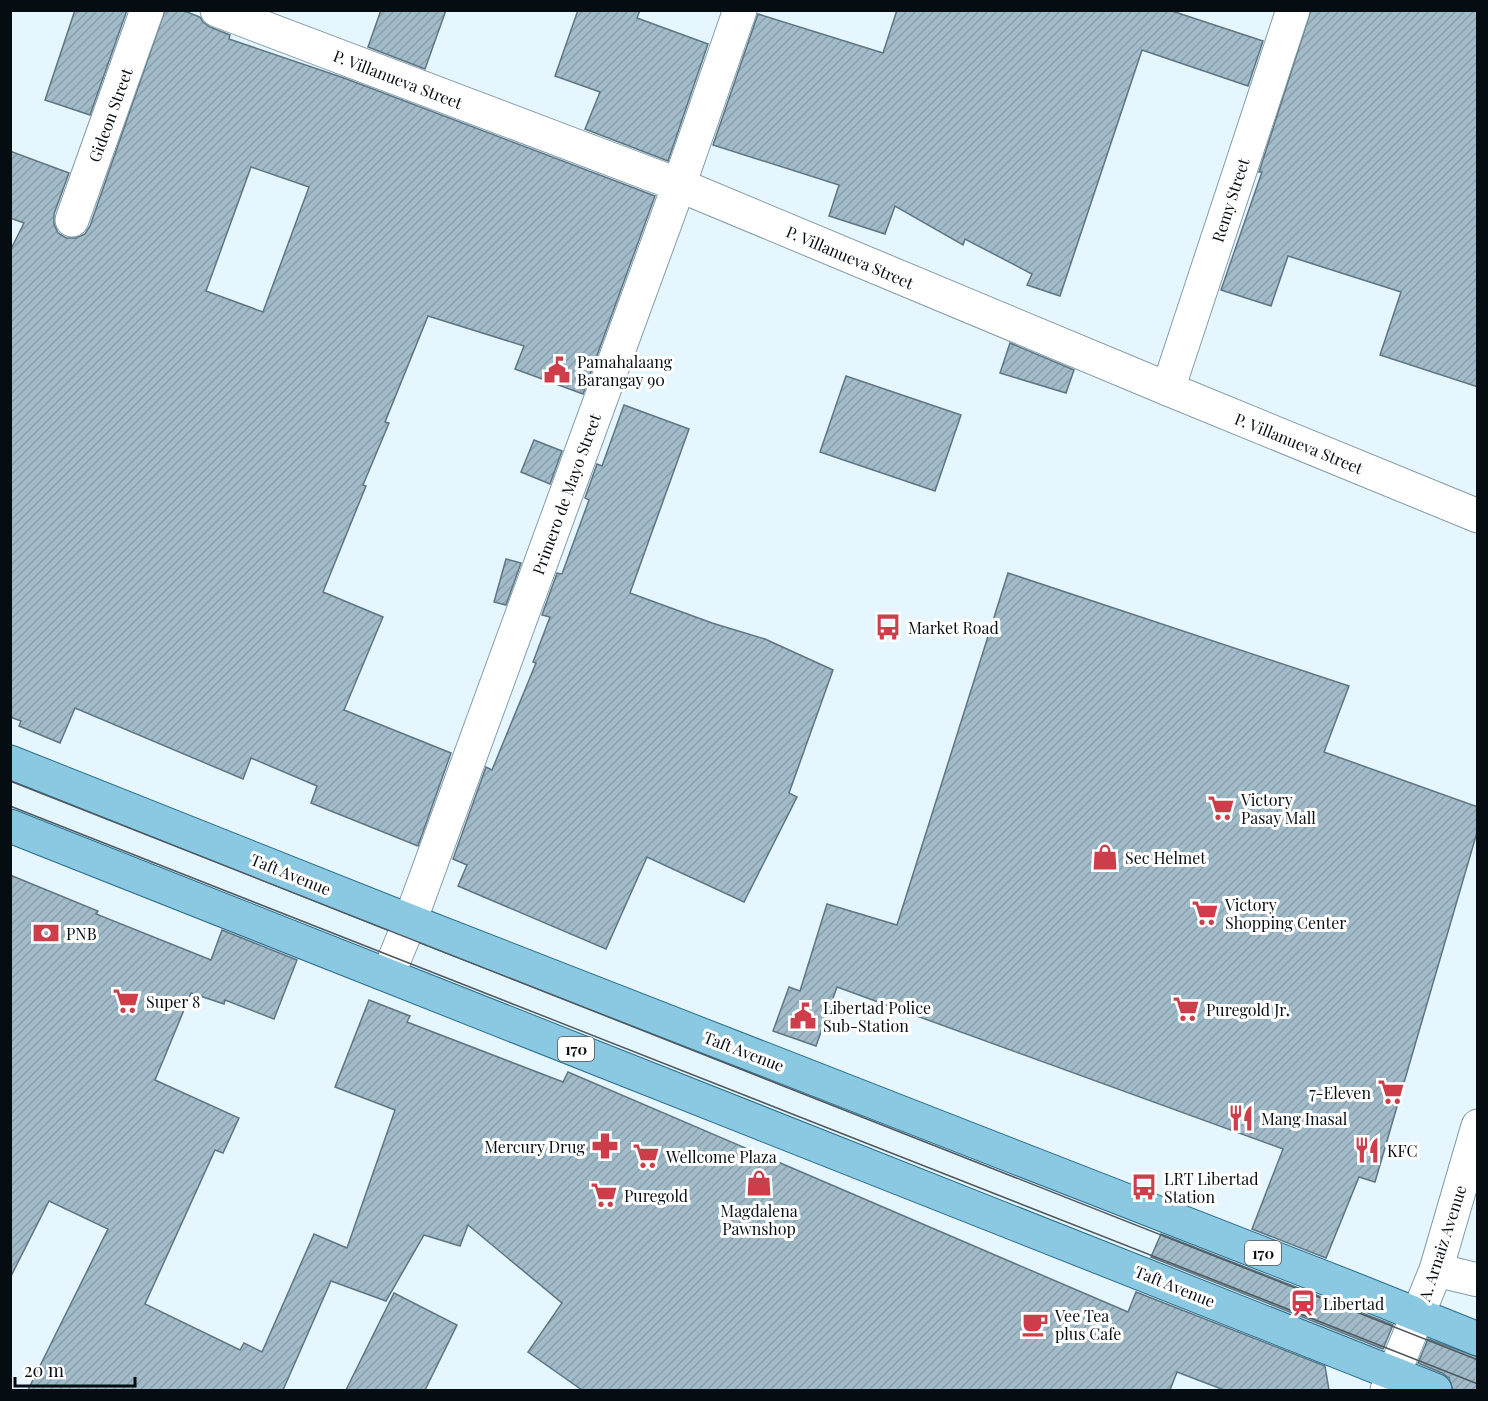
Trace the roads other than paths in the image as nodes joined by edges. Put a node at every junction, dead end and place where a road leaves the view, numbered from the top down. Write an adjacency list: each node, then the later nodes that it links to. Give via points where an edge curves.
1 (147, 10): 6 (street, Gideon Street)
2 (217, 10): 5 (street, P. Villanueva Street)
3 (740, 10): 5 (street, Primero de Mayo Street)
4 (1293, 10): 7 (street, Remy Street)
5 (679, 185): 7 (street, P. Villanueva Street); 11 (street, Primero de Mayo Street)
6 (72, 220)
7 (1168, 389): 8 (street, P. Villanueva Street)
8 (1478, 516)
9 (10, 762): 11 (main road, Taft Avenue / 170)
10 (10, 826): 12 (main road, Taft Avenue / 170)
11 (410, 921): 12 (street, Primero de Mayo Street); 16 (main road, Taft Avenue / 170)
12 (388, 975): 18 (main road, Taft Avenue / 170)
13 (1478, 1126): 14 (street, A. Arnaiz Avenue)
14 (1436, 1270): 15 (street); 16 (street, A. Arnaiz Avenue)
15 (1478, 1280)
16 (1418, 1315): 17 (main road, Taft Avenue / 170); 18 (street, A. Arnaiz Avenue)
17 (1478, 1339)
18 (1390, 1382): 19 (main road, Taft Avenue / 170)
19 (1435, 1390)

